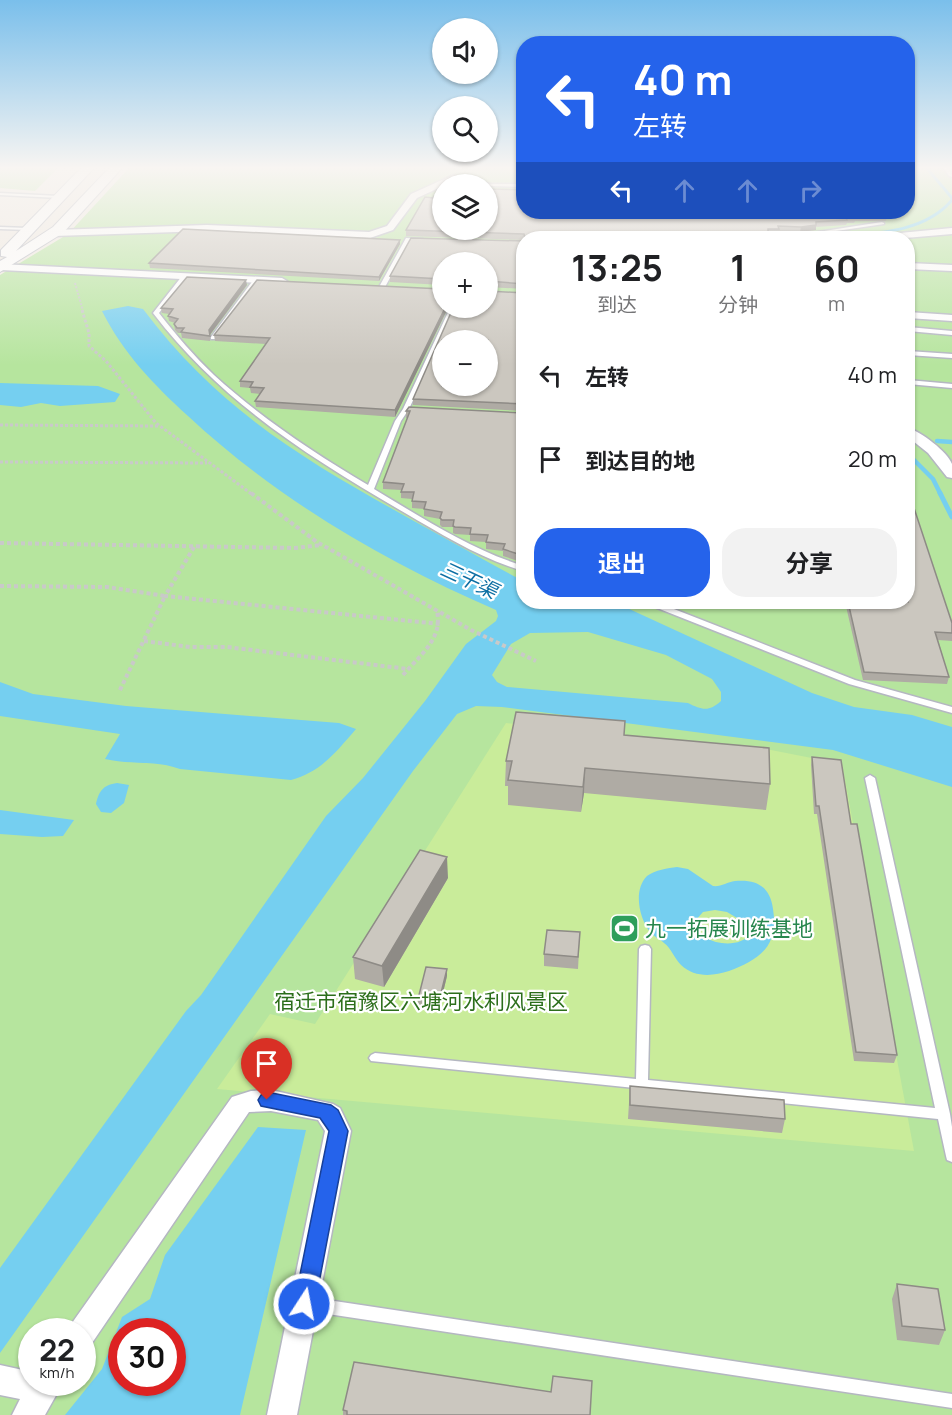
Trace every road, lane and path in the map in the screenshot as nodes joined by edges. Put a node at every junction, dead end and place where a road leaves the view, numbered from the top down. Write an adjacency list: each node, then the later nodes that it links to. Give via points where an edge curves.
1 (25, 233): 8 (main road)
2 (54, 233): 8 (main road)
3 (319, 233): 4 (street)
4 (376, 233)
5 (931, 233): 6 (street)
6 (915, 235)
7 (431, 240): 15 (lane, via 408,239)
8 (0, 265): 11 (street)
9 (915, 266): 10 (street)
10 (952, 268)
11 (72, 271): 12 (street); 29 (path, via 89,346)
12 (184, 277): 13 (street); 34 (lane, via 156,313 168,330 216,379 265,420)
13 (256, 280): 14 (street); 21 (lane)
14 (290, 282)
15 (381, 286)
16 (915, 315): 18 (street)
17 (448, 318): 26 (lane)
18 (952, 318)
19 (915, 330): 20 (lane)
20 (952, 333)
21 (213, 338)
22 (915, 353): 23 (lane)
23 (952, 356)
24 (915, 383): 25 (lane)
25 (952, 386)
26 (406, 409): 27 (lane); 34 (lane)
27 (418, 409)
28 (0, 425): 29 (path)
29 (160, 426): 32 (path)
30 (915, 436): 33 (street, via 945,462)
31 (0, 462): 32 (path)
32 (208, 463): 36 (path)
33 (952, 474)
34 (370, 490): 38 (lane, via 488,556)
35 (0, 543): 37 (path)
36 (322, 545): 37 (path); 42 (path)
37 (194, 547): 40 (path)
38 (516, 565)
39 (0, 586): 40 (path, via 107,587)
40 (165, 596): 43 (path); 44 (path)
41 (668, 609): 49 (lane, via 852,682)
42 (437, 610): 43 (path); 45 (path)
43 (440, 624): 46 (path, via 435,638)
44 (144, 641): 46 (path); 48 (path)
45 (536, 661)
46 (408, 669): 47 (path)
47 (403, 675)
48 (119, 692)
49 (952, 710)
50 (870, 778): 54 (lane)
51 (645, 949): 53 (lane)
52 (375, 1058): 53 (lane)
53 (642, 1084): 54 (lane)
54 (946, 1106): 55 (lane)
55 (952, 1156)
56 (304, 1304): 57 (street, via 338,1131 324,1111 252,1100 241,1104); 59 (lane); 61 (street)
57 (93, 1318)
58 (28, 1396): 60 (street)
59 (952, 1401)
60 (27, 1415)
61 (282, 1415)

